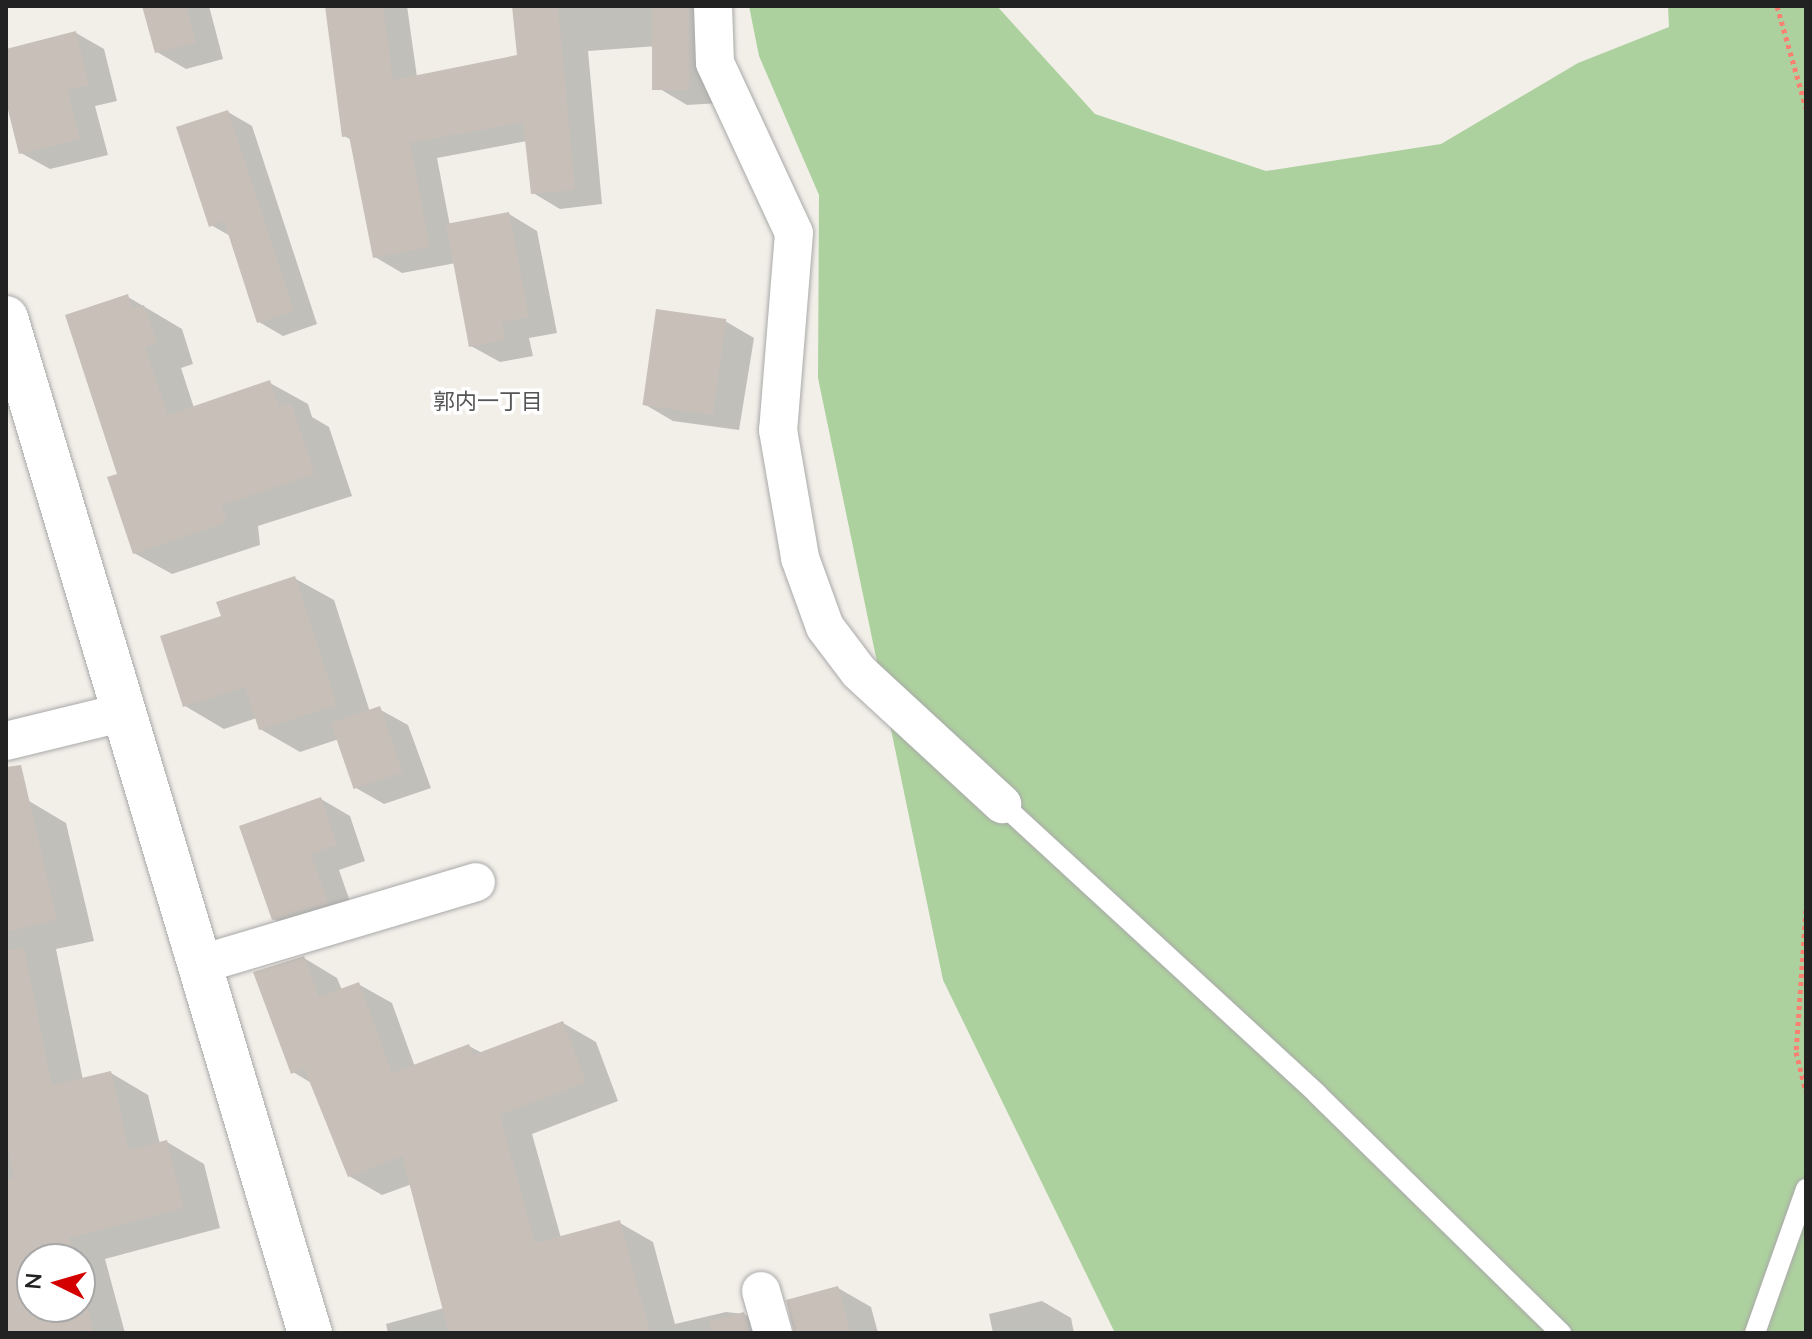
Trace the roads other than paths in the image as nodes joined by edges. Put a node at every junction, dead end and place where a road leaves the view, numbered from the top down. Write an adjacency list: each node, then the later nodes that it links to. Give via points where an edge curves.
1 (713, 6): 5 (street, via 715,63 794,233 778,430 800,558 825,627 859,672)
2 (6, 318): 3 (street)
3 (121, 713): 4 (street); 7 (street)
4 (6, 741)
5 (1002, 804): 12 (lane, via 1339,1115)
6 (476, 882): 7 (street)
7 (198, 965): 10 (street)
8 (1806, 1189): 13 (lane)
9 (761, 1291): 11 (street)
10 (310, 1333)
11 (773, 1333)
12 (1561, 1333)
13 (1755, 1333)

